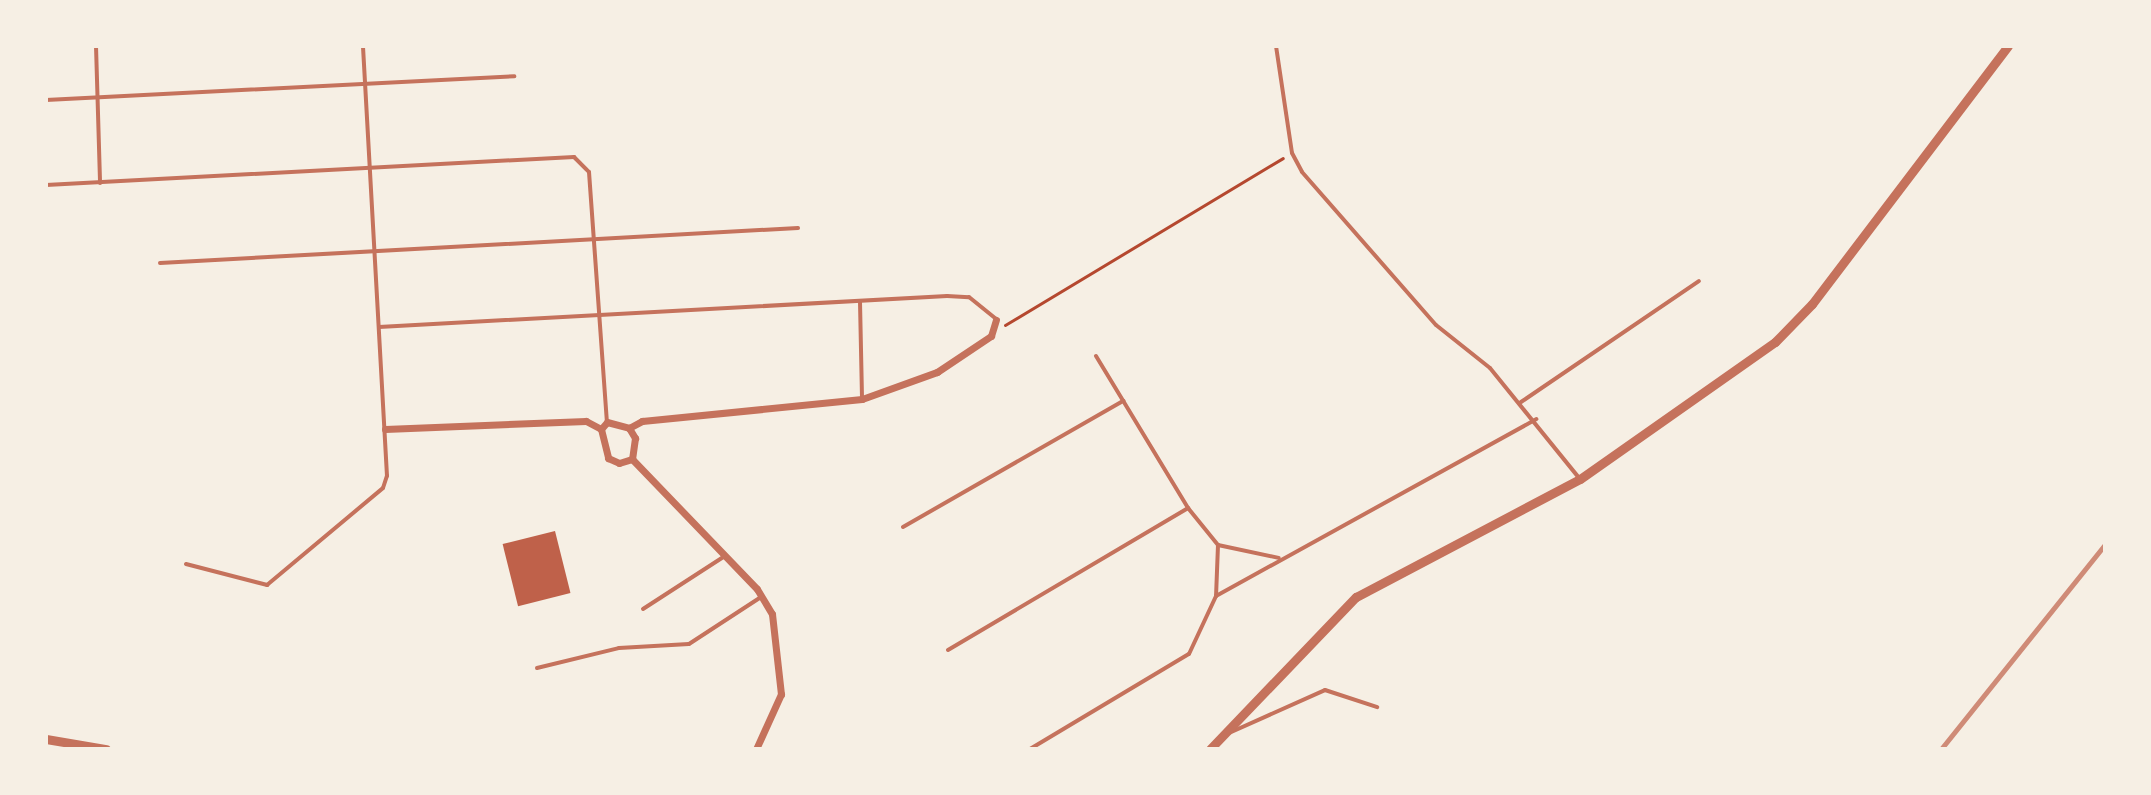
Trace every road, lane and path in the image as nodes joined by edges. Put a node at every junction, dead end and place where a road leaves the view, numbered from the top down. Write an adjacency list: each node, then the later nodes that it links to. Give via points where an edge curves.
1 (96, 46): 7 (lane)
2 (363, 46): 6 (lane)
3 (1276, 46): 9 (lane)
4 (2008, 46): 32 (street, via 1812,304 1775,342)
5 (514, 76): 6 (lane)
6 (365, 84): 7 (lane); 10 (lane)
7 (99, 97): 8 (lane); 11 (lane)
8 (46, 100)
9 (1292, 153): 20 (path, via 1018,322); 25 (lane, via 1302,172 1428,317 1490,368)
10 (370, 170): 11 (lane); 14 (lane, via 574,157 589,172); 15 (lane)
11 (100, 183): 12 (lane)
12 (46, 185)
13 (798, 228): 14 (lane)
14 (592, 240): 15 (lane); 19 (lane)
15 (375, 251): 16 (lane); 21 (lane)
16 (160, 263)
17 (1699, 281): 25 (lane)
18 (860, 301): 19 (lane); 20 (lane, via 969,297 987,306); 23 (lane)
19 (596, 318): 21 (lane); 27 (lane)
20 (995, 324): 23 (street, via 991,336 937,372)
21 (379, 327): 29 (lane)
22 (1096, 356): 24 (lane)
23 (862, 399): 28 (street, via 642,421)
24 (1123, 401): 33 (lane); 34 (lane)
25 (1521, 402): 26 (lane)
26 (1536, 419): 32 (lane); 37 (lane)
27 (607, 422): 28 (street); 30 (street)
28 (629, 428): 31 (street, via 635,438)
29 (385, 429): 30 (street, via 586,421); 38 (lane, via 383,488 267,585)
30 (601, 429): 31 (street, via 608,458 619,463)
31 (632, 459): 36 (street)
32 (1580, 479): 45 (street, via 1356,597)
33 (1188, 508): 35 (lane); 42 (lane)
34 (903, 527)
35 (1218, 545): 37 (lane); 39 (lane)
36 (725, 556): 40 (street); 41 (lane)
37 (1281, 559): 39 (lane)
38 (186, 564)
39 (1216, 596): 49 (lane, via 1189,654)
40 (761, 597): 43 (lane, via 689,644 619,648); 48 (street, via 779,646 781,694)
41 (643, 609)
42 (948, 650)
43 (537, 668)
44 (1377, 707): 45 (lane, via 1325,690)
45 (1223, 736): 50 (street)
46 (46, 739): 47 (street)
47 (106, 749)
48 (756, 749)
49 (1030, 749)
50 (1210, 749)

